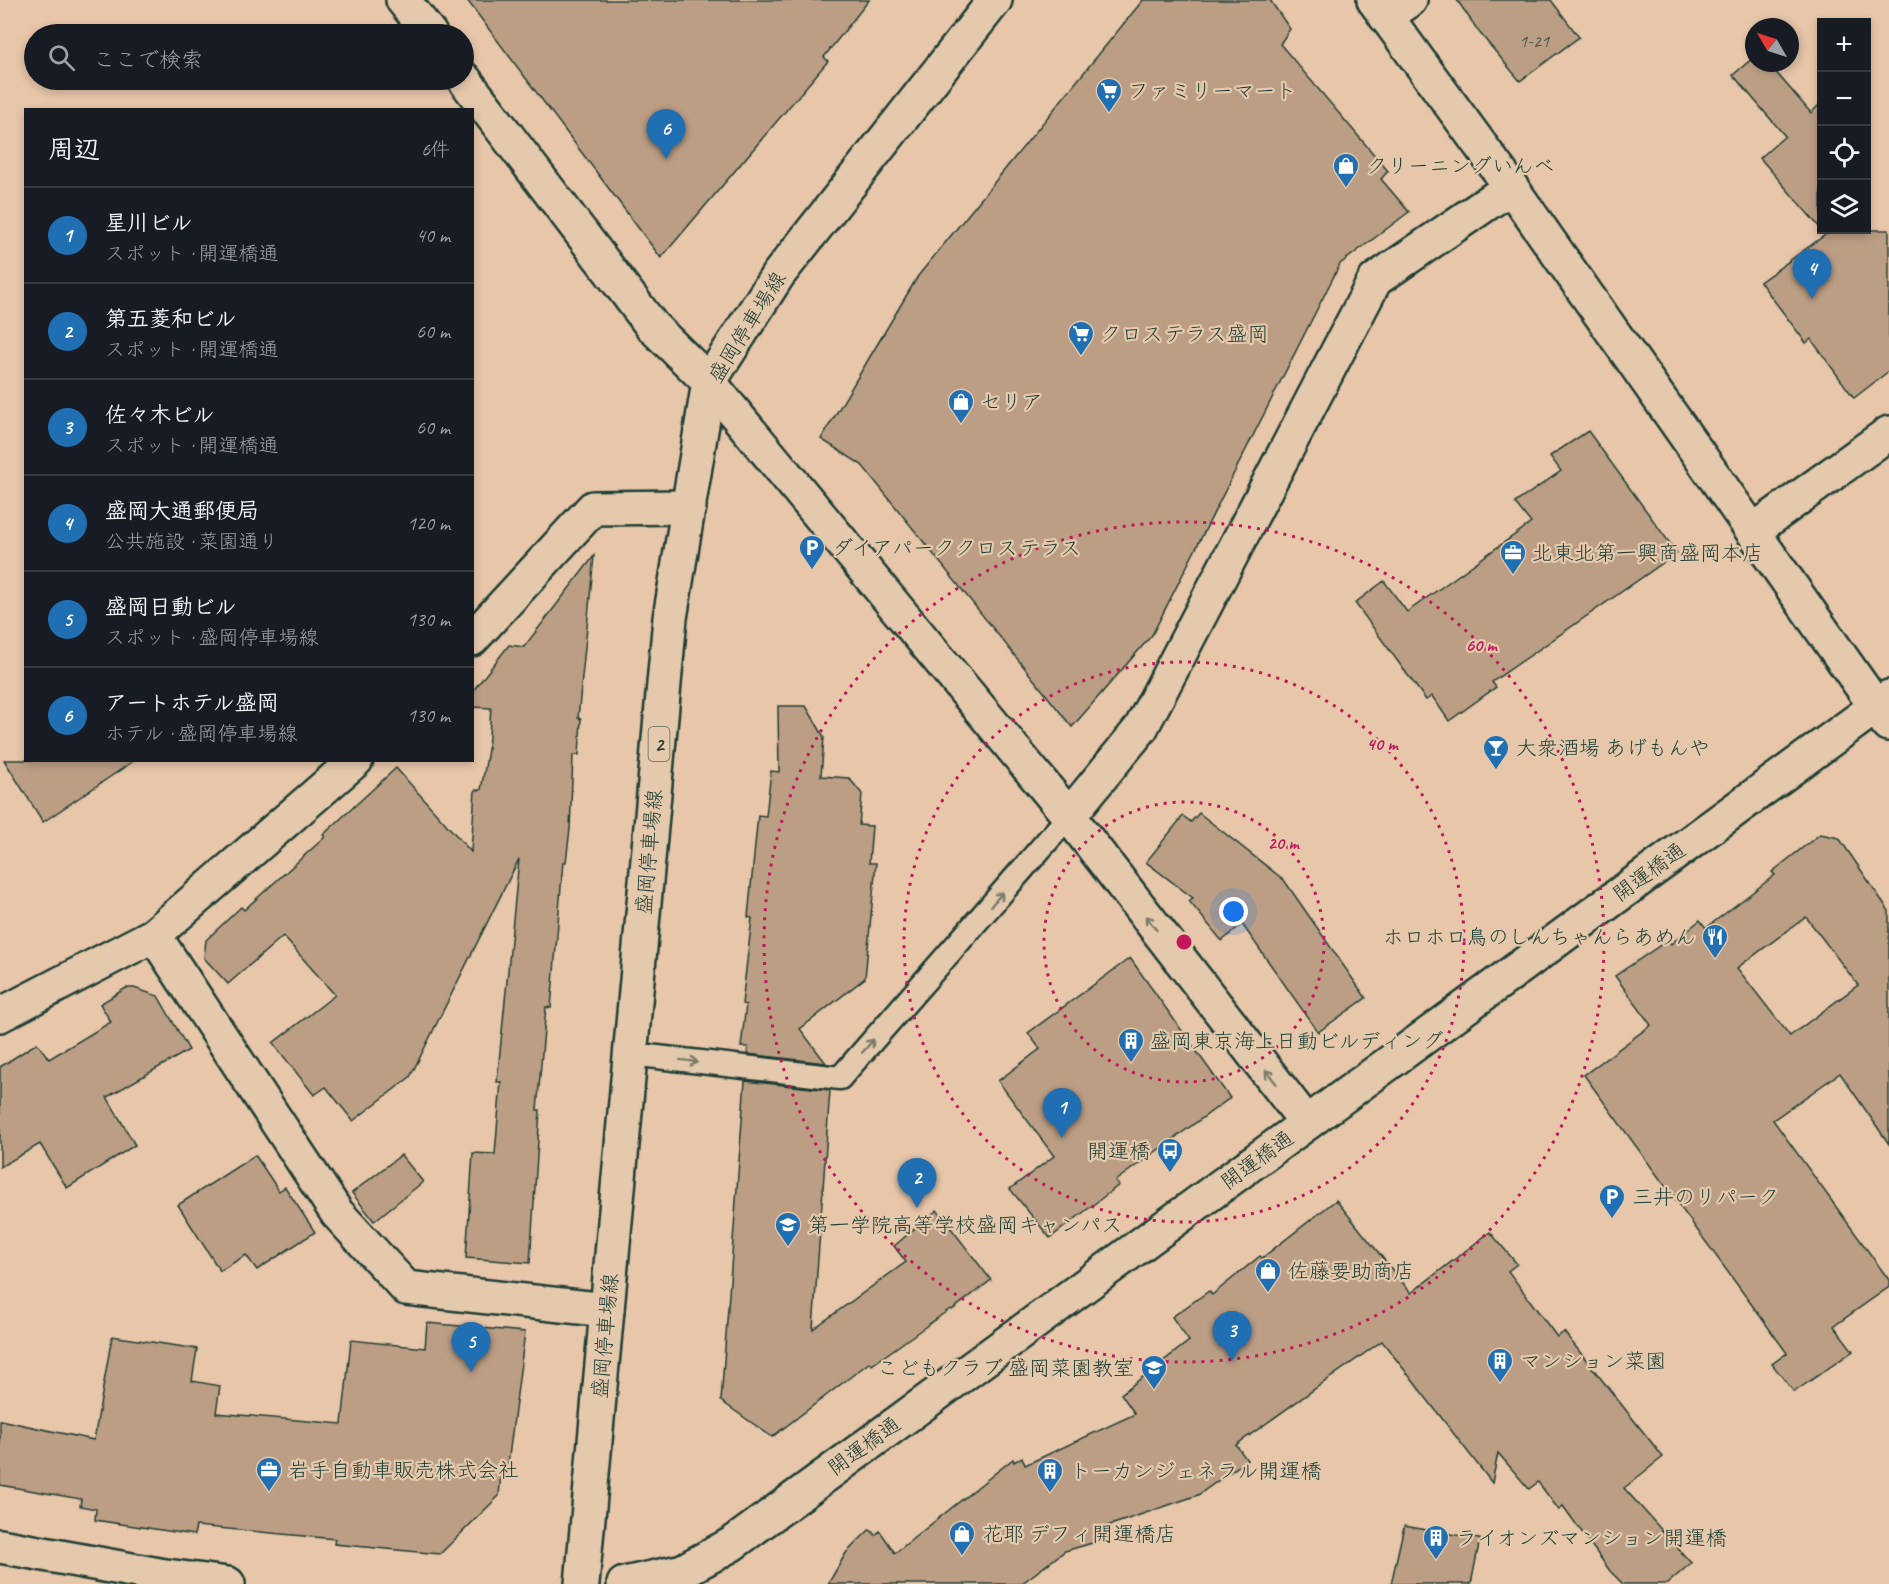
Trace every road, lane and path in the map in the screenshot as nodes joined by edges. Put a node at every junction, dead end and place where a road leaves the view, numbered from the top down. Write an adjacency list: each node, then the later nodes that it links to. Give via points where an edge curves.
1 (403, 0): 4 (street)
2 (995, 0): 7 (street, 盛岡停車場線 / 2, via 778,275)
3 (1390, 6): 6 (street)
4 (422, 24)
5 (472, 90): 7 (street, via 652,326)
6 (1511, 187): 10 (street); 14 (street, via 1375,280 1141,728)
7 (709, 382): 9 (street, 盛岡停車場線 / 2); 14 (street)
8 (1889, 434): 10 (street)
9 (689, 507): 11 (street, via 593,508); 17 (street, 盛岡停車場線 / 2, via 670,618)
10 (1753, 531): 12 (street)
11 (474, 637)
12 (1885, 710): 18 (street, 開運橋通)
13 (354, 762): 15 (street)
14 (1069, 816): 17 (lane, one-way to 14, via 840,1078); 18 (street, one-way to 14)
15 (153, 935): 16 (street); 19 (street, via 337,1213 406,1288)
16 (0, 1015)
17 (631, 1054): 19 (street, 盛岡停車場線 / 2)
18 (1306, 1123): 23 (street, 開運橋通, via 732,1544 683,1571)
19 (608, 1310): 22 (street, 盛岡停車場線 / 2)
20 (0, 1546): 21 (street)
21 (228, 1584)
22 (582, 1584)
23 (624, 1584)

